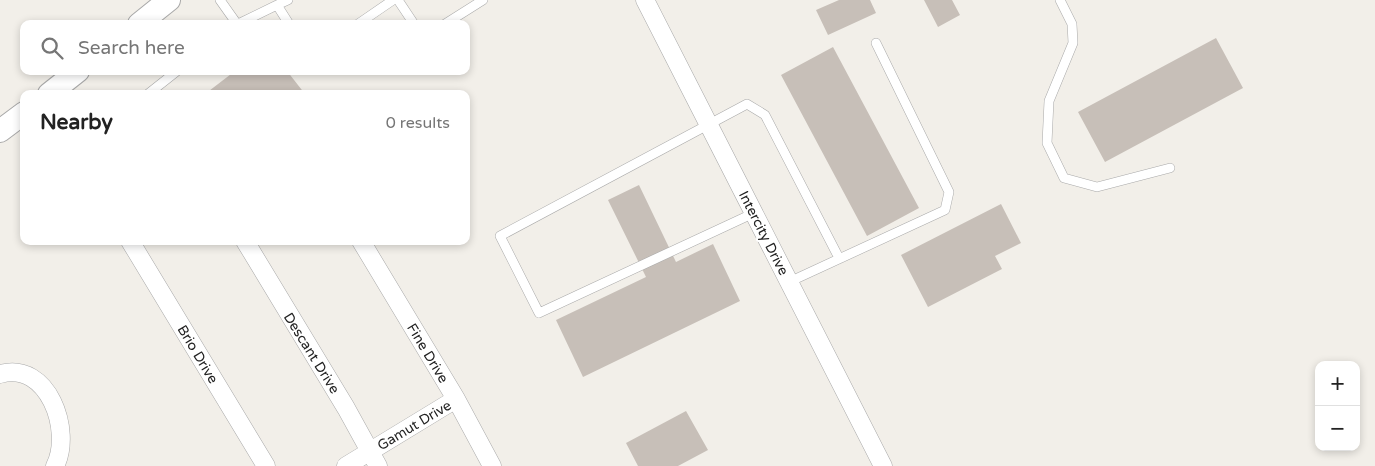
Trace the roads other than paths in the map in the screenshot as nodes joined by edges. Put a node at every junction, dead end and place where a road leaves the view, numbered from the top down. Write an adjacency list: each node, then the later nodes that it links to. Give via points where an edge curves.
1 (169, 0): 10 (street)
2 (220, 0): 11 (lane)
3 (288, 0): 9 (lane)
4 (393, 0): 14 (lane)
5 (398, 0): 15 (lane)
6 (483, 0): 16 (lane)
7 (645, 0): 23 (street, Intercity Drive)
8 (1060, 0): 25 (lane, via 1072,24 1072,43 1049,101 1047,143 1064,178 1097,187)
9 (277, 5): 12 (lane); 13 (lane)
10 (144, 20)
11 (235, 20)
12 (246, 20)
13 (286, 20)
14 (364, 20)
15 (411, 20)
16 (451, 20)
17 (876, 43): 30 (lane, via 949,192 945,210)
18 (73, 75): 20 (street)
19 (172, 75): 21 (lane)
20 (54, 90)
21 (153, 90)
22 (20, 116): 24 (street)
23 (708, 123): 26 (street, Intercity Drive); 26 (lane, via 500,236 508,253 539,313); 30 (lane, via 747,104 765,115)
24 (0, 131)
25 (1170, 168)
26 (754, 213): 31 (street, Intercity Drive)
27 (132, 245): 36 (street, Brio Drive)
28 (247, 245): 34 (street, Descant Drive)
29 (363, 245): 33 (street, Fine Drive)
30 (839, 258): 31 (lane)
31 (789, 282): 39 (street, Intercity Drive)
32 (0, 374): 35 (street, via 8,372 29,376 53,401 60,427)
33 (456, 399): 34 (street, Gamut Drive); 38 (street, Fine Drive)
34 (374, 458): 37 (street, Gamut Drive)
35 (56, 466)
36 (266, 466)
37 (346, 466)
38 (492, 466)
39 (883, 466)

